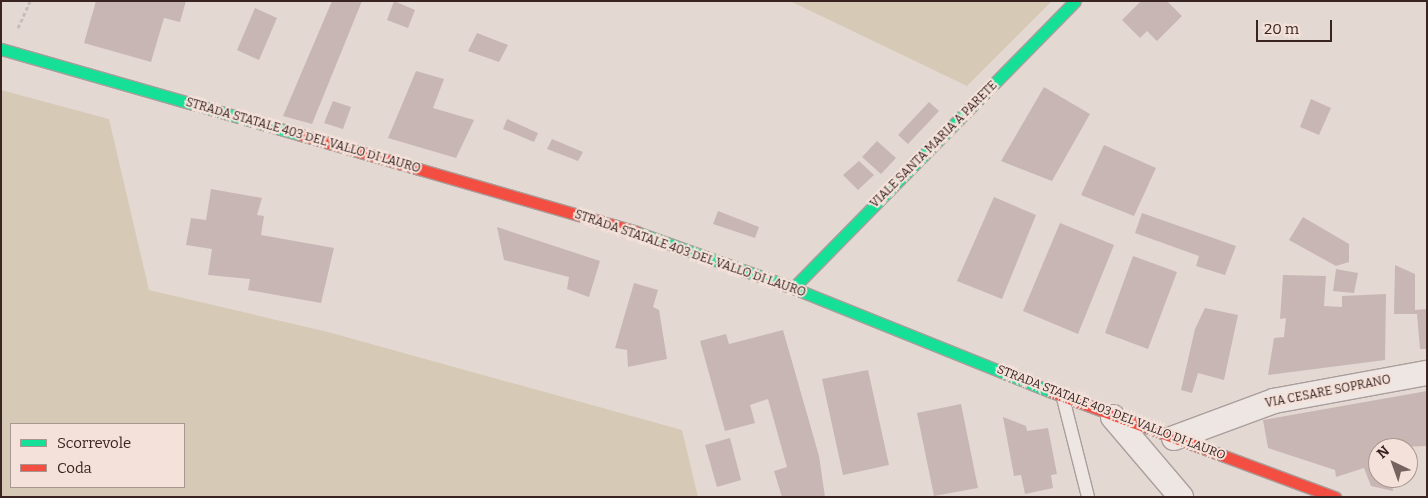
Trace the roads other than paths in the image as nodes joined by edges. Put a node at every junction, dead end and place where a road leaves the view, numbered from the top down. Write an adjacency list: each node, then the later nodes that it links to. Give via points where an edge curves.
1 (1075, 1): 3 (main road, VIALE SANTA MARIA A PARETE)
2 (1, 49): 3 (main road, STRADA STATALE 403 DEL VALLO DI LAURO, via 616,225)
3 (792, 288): 5 (main road, STRADA STATALE 403 DEL VALLO DI LAURO)
4 (1427, 373): 7 (street, VIA CESARE SOPRANO, via 1274,400)
5 (1063, 398): 6 (main road, STRADA STATALE 403 DEL VALLO DI LAURO); 8 (lane)
6 (1113, 417): 7 (main road, STRADA STATALE 403 DEL VALLO DI LAURO); 9 (street)
7 (1174, 438): 10 (main road, STRADA STATALE 403 DEL VALLO DI LAURO)
8 (1088, 497)
9 (1181, 497)
10 (1335, 497)

